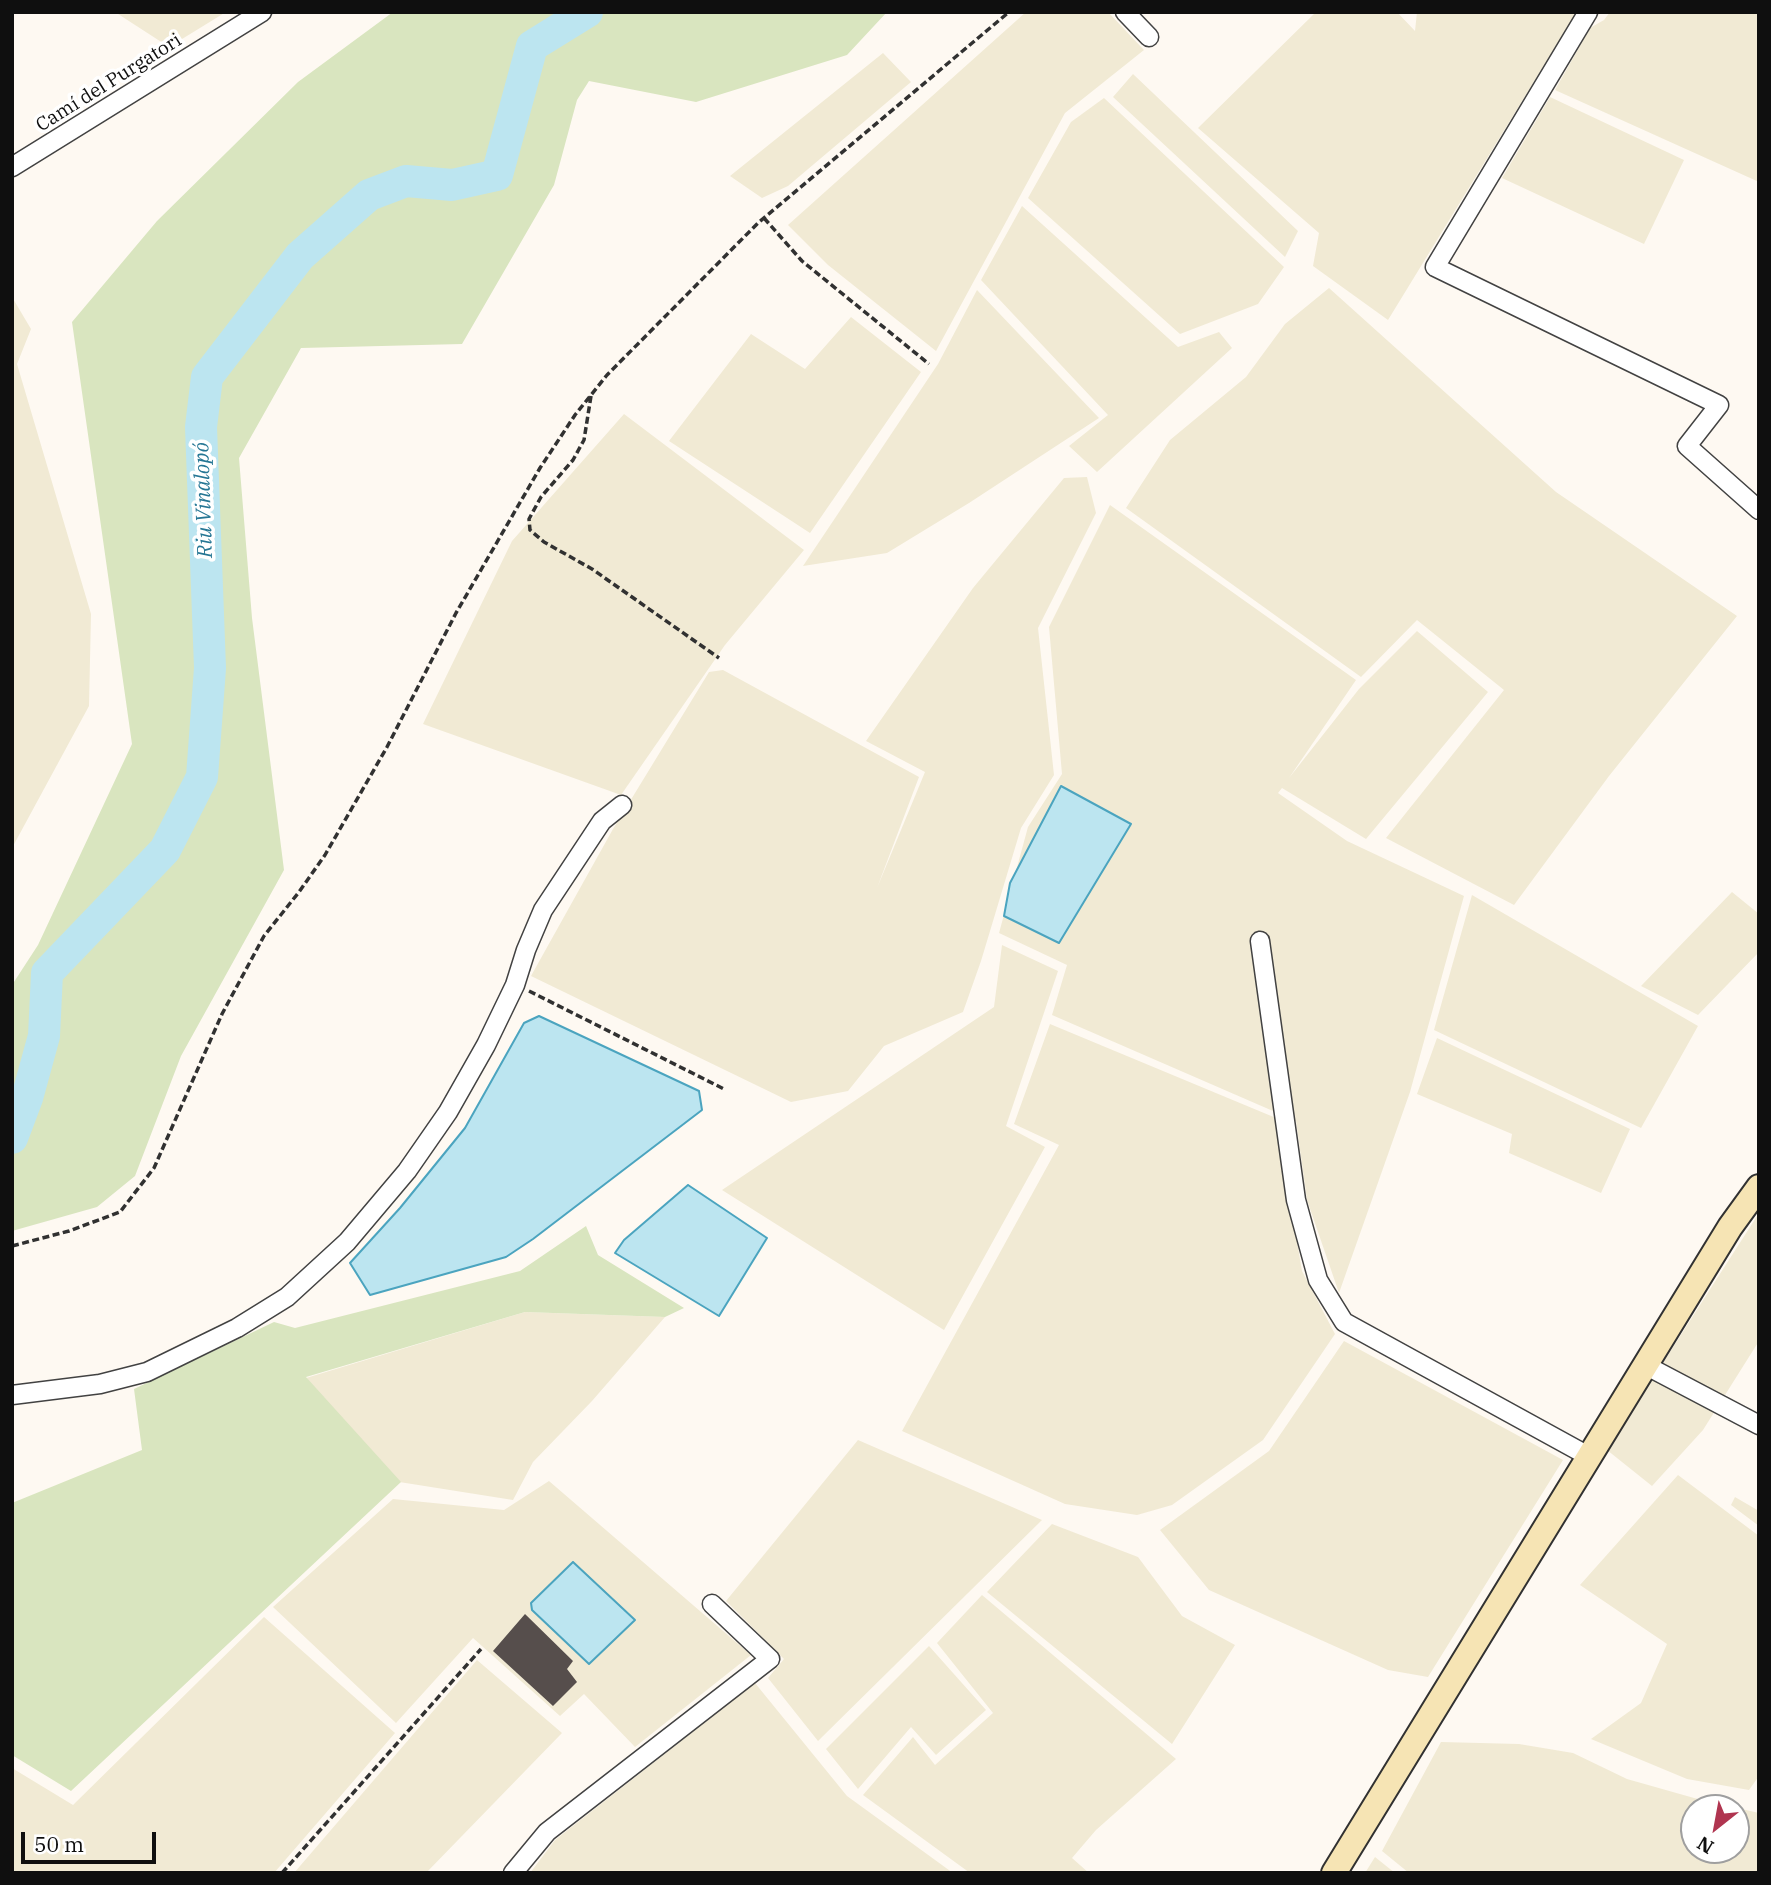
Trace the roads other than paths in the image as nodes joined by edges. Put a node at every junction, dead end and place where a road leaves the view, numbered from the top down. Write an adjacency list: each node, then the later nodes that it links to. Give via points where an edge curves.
1 (262, 12): 5 (street, Camí del Purgatori)
2 (1125, 12): 4 (street)
3 (1588, 12): 6 (street, via 1435,267 1719,405 1687,446)
4 (1149, 37)
5 (12, 167)
6 (1759, 510)
7 (622, 805): 11 (street, via 603,821 543,910 515,985 448,1112 407,1171 347,1242 287,1297 237,1328 147,1372 100,1384)
8 (1261, 940): 13 (street, via 1296,1200 1318,1280 1344,1322)
9 (1759, 1187): 10 (main road)
10 (1645, 1365): 12 (street); 13 (main road)
11 (12, 1395)
12 (1759, 1425)
13 (1590, 1457): 16 (main road)
14 (712, 1604): 15 (street, via 770,1659 547,1832)
15 (513, 1873)
16 (1334, 1873)

